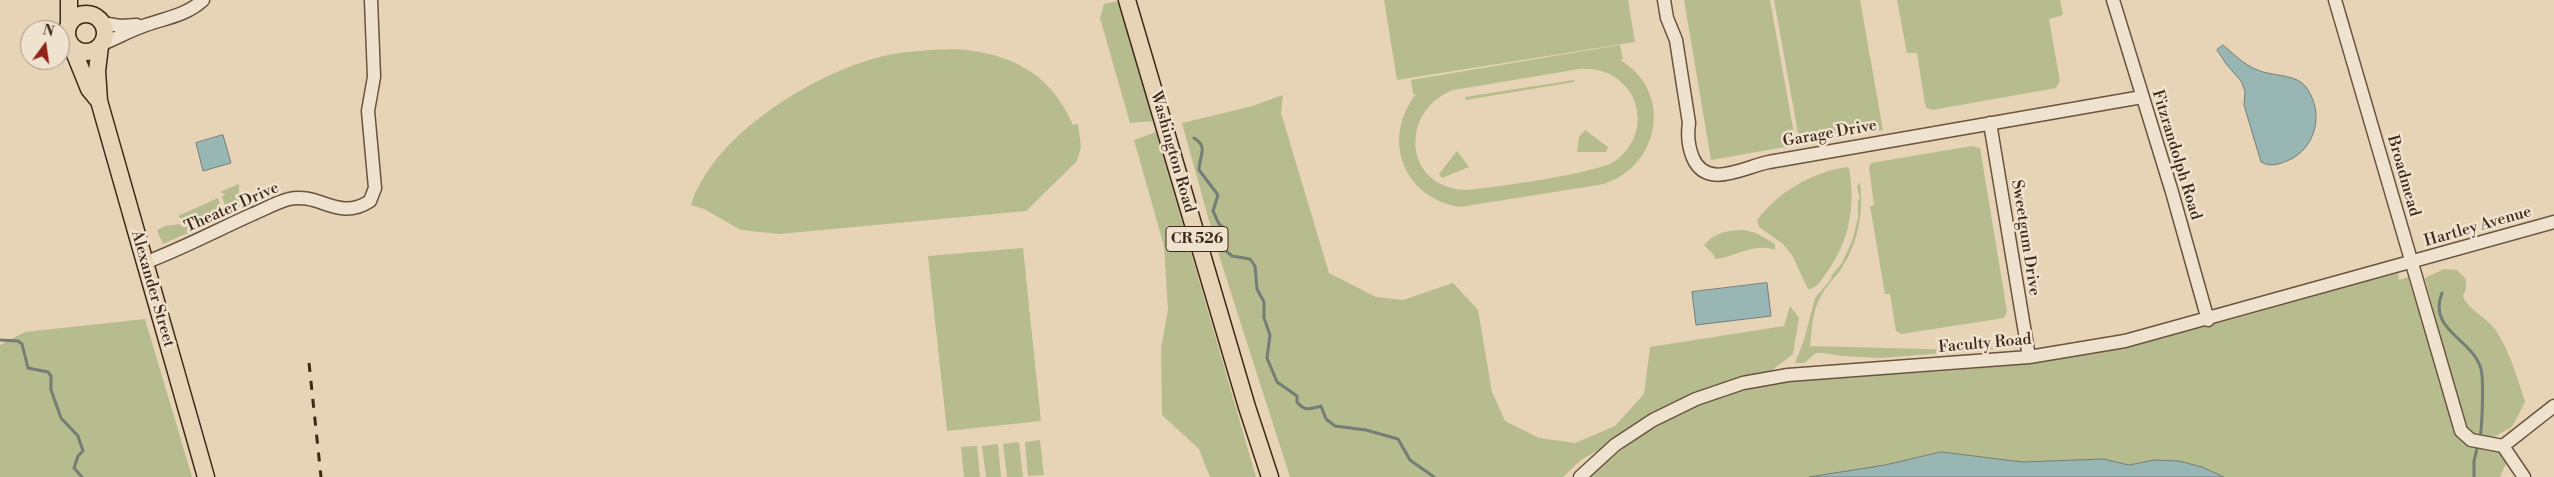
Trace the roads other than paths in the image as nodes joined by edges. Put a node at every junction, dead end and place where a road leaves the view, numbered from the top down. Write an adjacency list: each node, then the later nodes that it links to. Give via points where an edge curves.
1 (69, 0): 9 (main road)
2 (83, 0): 10 (main road)
3 (203, 0): 12 (street, via 171,19)
4 (370, 0): 20 (street, Theater Drive, via 374,77 368,111 375,188 370,201 344,210 312,199 287,199)
5 (1127, 0): 27 (main road, Washington Road / CR 526)
6 (1664, 0): 18 (street, Garage Drive, via 1676,40 1689,123 1689,149 1696,166 1709,175)
7 (2113, 0): 16 (street, Fitzrandolph Road)
8 (2336, 0): 21 (street, Broadmead)
9 (69, 20)
10 (99, 20): 11 (main road, via 84,14); 12 (street, via 120,26); 14 (main road, via 106,34)
11 (70, 23)
12 (145, 25): 14 (street)
13 (70, 42): 15 (main road)
14 (101, 45): 15 (main road, via 83,52); 17 (main road, Alexander Street, via 97,71)
15 (72, 47): 17 (main road, Alexander Street, via 89,90)
16 (2142, 97): 18 (street, Garage Drive); 22 (street, Fitzrandolph Road)
17 (99, 101): 20 (main road, Alexander Street)
18 (1990, 124): 23 (street, Sweetgum Drive)
19 (2554, 222): 21 (street, Hartley Avenue)
20 (144, 263): 26 (main road, Alexander Street)
21 (2411, 263): 22 (street, Faculty Road); 25 (street, Broadmead, via 2462,431 2471,440)
22 (2208, 320): 23 (street, Faculty Road, via 2125,341)
23 (2029, 358): 28 (street, Faculty Road, via 1788,375 1742,383 1696,399 1653,420 1615,444)
24 (2554, 406): 25 (street)
25 (2503, 446): 29 (street)
26 (206, 477)
27 (1270, 477)
28 (1580, 477)
29 (2524, 477)

